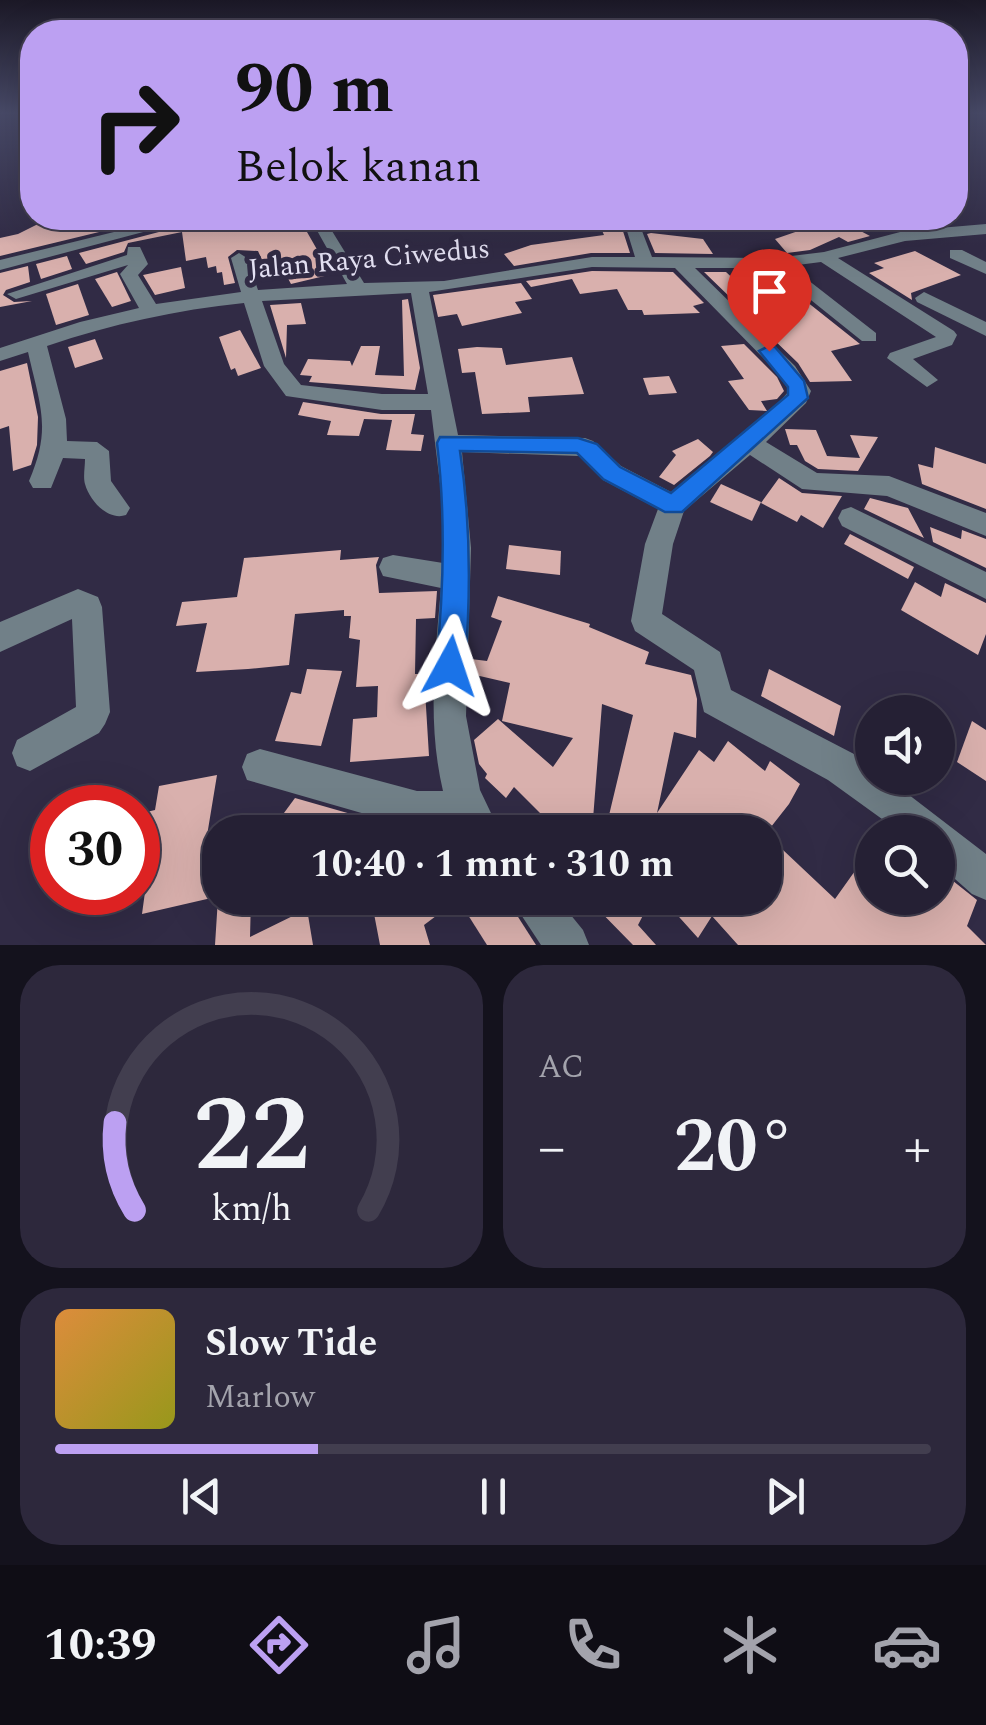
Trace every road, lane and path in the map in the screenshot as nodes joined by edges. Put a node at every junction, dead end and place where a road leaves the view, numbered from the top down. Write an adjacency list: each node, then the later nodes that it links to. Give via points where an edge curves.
1 (986, 229): 8 (street, Jalan Raya Ciwedus, via 926,233 872,251)
2 (137, 230): 5 (street)
3 (324, 230): 16 (street)
4 (634, 230): 10 (street)
5 (129, 232): 7 (street); 13 (street)
6 (956, 254): 14 (street)
7 (136, 257): 17 (street); 20 (street, via 139,264 128,274)
8 (824, 257): 12 (street, Jalan Raya Ciwedus); 24 (street, via 949,338)
9 (239, 258): 18 (street)
10 (645, 262): 11 (street, Jalan Raya Ciwedus); 15 (street, Jalan Raya Ciwedus, via 571,264)
11 (680, 263): 12 (street, Jalan Raya Ciwedus); 28 (street, via 800,391)
12 (775, 263): 24 (street)
13 (0, 265)
14 (986, 269)
15 (419, 288): 16 (street, Jalan Raya Ciwedus); 26 (street)
16 (359, 290): 18 (street, Jalan Raya Ciwedus)
17 (16, 294)
18 (253, 296): 20 (street, Jalan Raya Ciwedus); 26 (street, via 274,366 294,391)
19 (924, 298): 21 (street)
20 (150, 310): 22 (street, Jalan Raya Ciwedus)
21 (986, 330)
22 (36, 342): 23 (street, Jalan Raya Ciwedus); 29 (street, via 55,419)
23 (0, 355)
24 (896, 358): 25 (street)
25 (927, 380)
26 (440, 402): 27 (street)
27 (448, 443): 31 (street, via 589,449 612,473); 36 (street)
28 (748, 444): 31 (street); 34 (street, via 810,482 889,486)
29 (54, 449): 30 (street); 32 (street, via 97,451 98,484)
30 (42, 481)
31 (673, 505): 43 (street, via 646,621 702,654 716,700 840,767)
32 (117, 508)
33 (851, 518): 37 (street)
34 (986, 525)
35 (394, 567): 36 (street)
36 (457, 578): 42 (street, via 449,719)
37 (986, 586)
38 (0, 637): 39 (street, via 78,602 87,607 93,712)
39 (30, 753)
40 (260, 766): 41 (street, via 417,810)
41 (462, 815)
42 (471, 815)
43 (907, 815)
44 (955, 853): 45 (street)
45 (986, 880)
46 (544, 915): 47 (street)
47 (568, 945)

